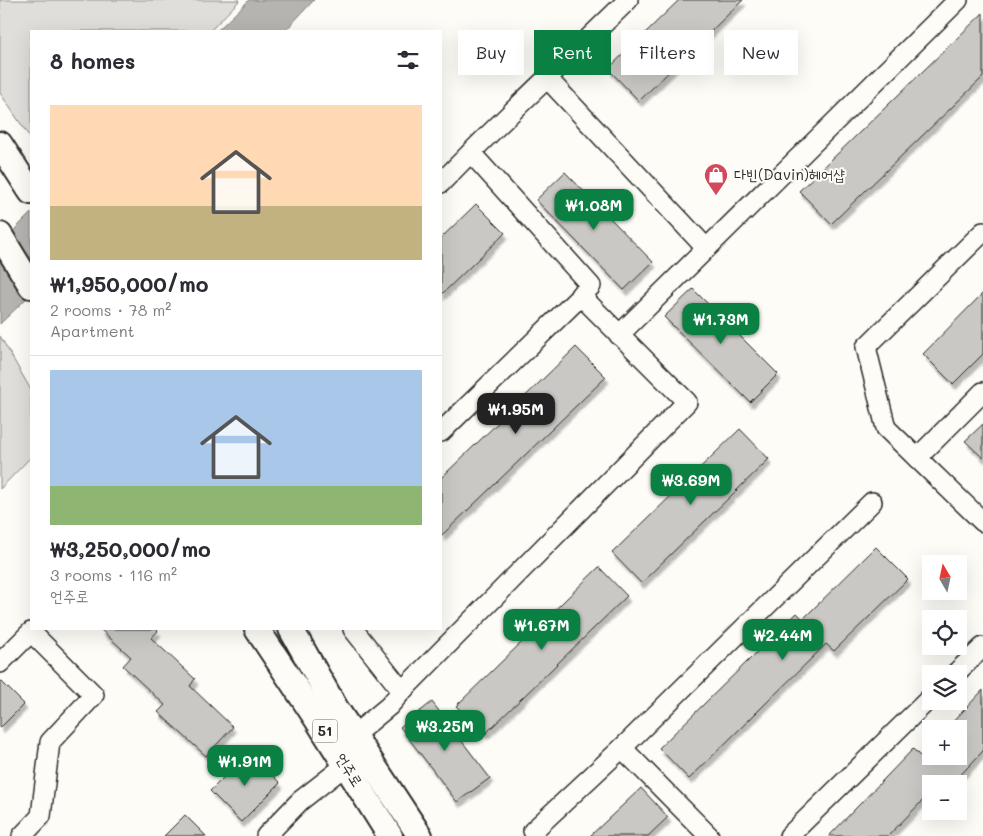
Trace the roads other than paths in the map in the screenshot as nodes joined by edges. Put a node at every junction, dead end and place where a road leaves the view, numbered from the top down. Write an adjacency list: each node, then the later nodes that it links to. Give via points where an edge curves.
1 (628, 0): 3 (lane)
2 (958, 0): 10 (lane)
3 (548, 79): 5 (lane); 10 (lane)
4 (0, 144): 7 (main road)
5 (470, 153): 6 (lane); 12 (lane, via 592,286)
6 (442, 183)
7 (30, 190)
8 (983, 232): 16 (lane, via 866,347 886,428)
9 (0, 236): 11 (main road)
10 (706, 248): 13 (lane)
11 (30, 284)
12 (580, 295): 13 (lane); 15 (lane)
13 (620, 335): 25 (lane, via 687,402)
14 (983, 392): 16 (lane)
15 (442, 431)
16 (917, 458): 18 (lane)
17 (872, 502): 28 (lane)
18 (983, 522)
19 (258, 630): 29 (main road, 언주로 / 51)
20 (292, 630): 27 (main road, 언주로 / 51)
21 (353, 630): 25 (lane)
22 (983, 647): 24 (lane)
23 (0, 663): 32 (lane, via 31,632 94,695 50,742 41,816)
24 (964, 665)
25 (402, 691): 27 (lane)
26 (922, 706): 36 (lane)
27 (354, 735): 31 (main road, 언주로 / 51)
28 (622, 748): 30 (lane); 35 (lane)
29 (346, 765): 33 (lane, via 300,802); 34 (main road, 언주로 / 51)
30 (533, 831)
31 (419, 832)
32 (22, 836)
33 (266, 836)
34 (390, 836)
35 (709, 836)
36 (789, 836)

